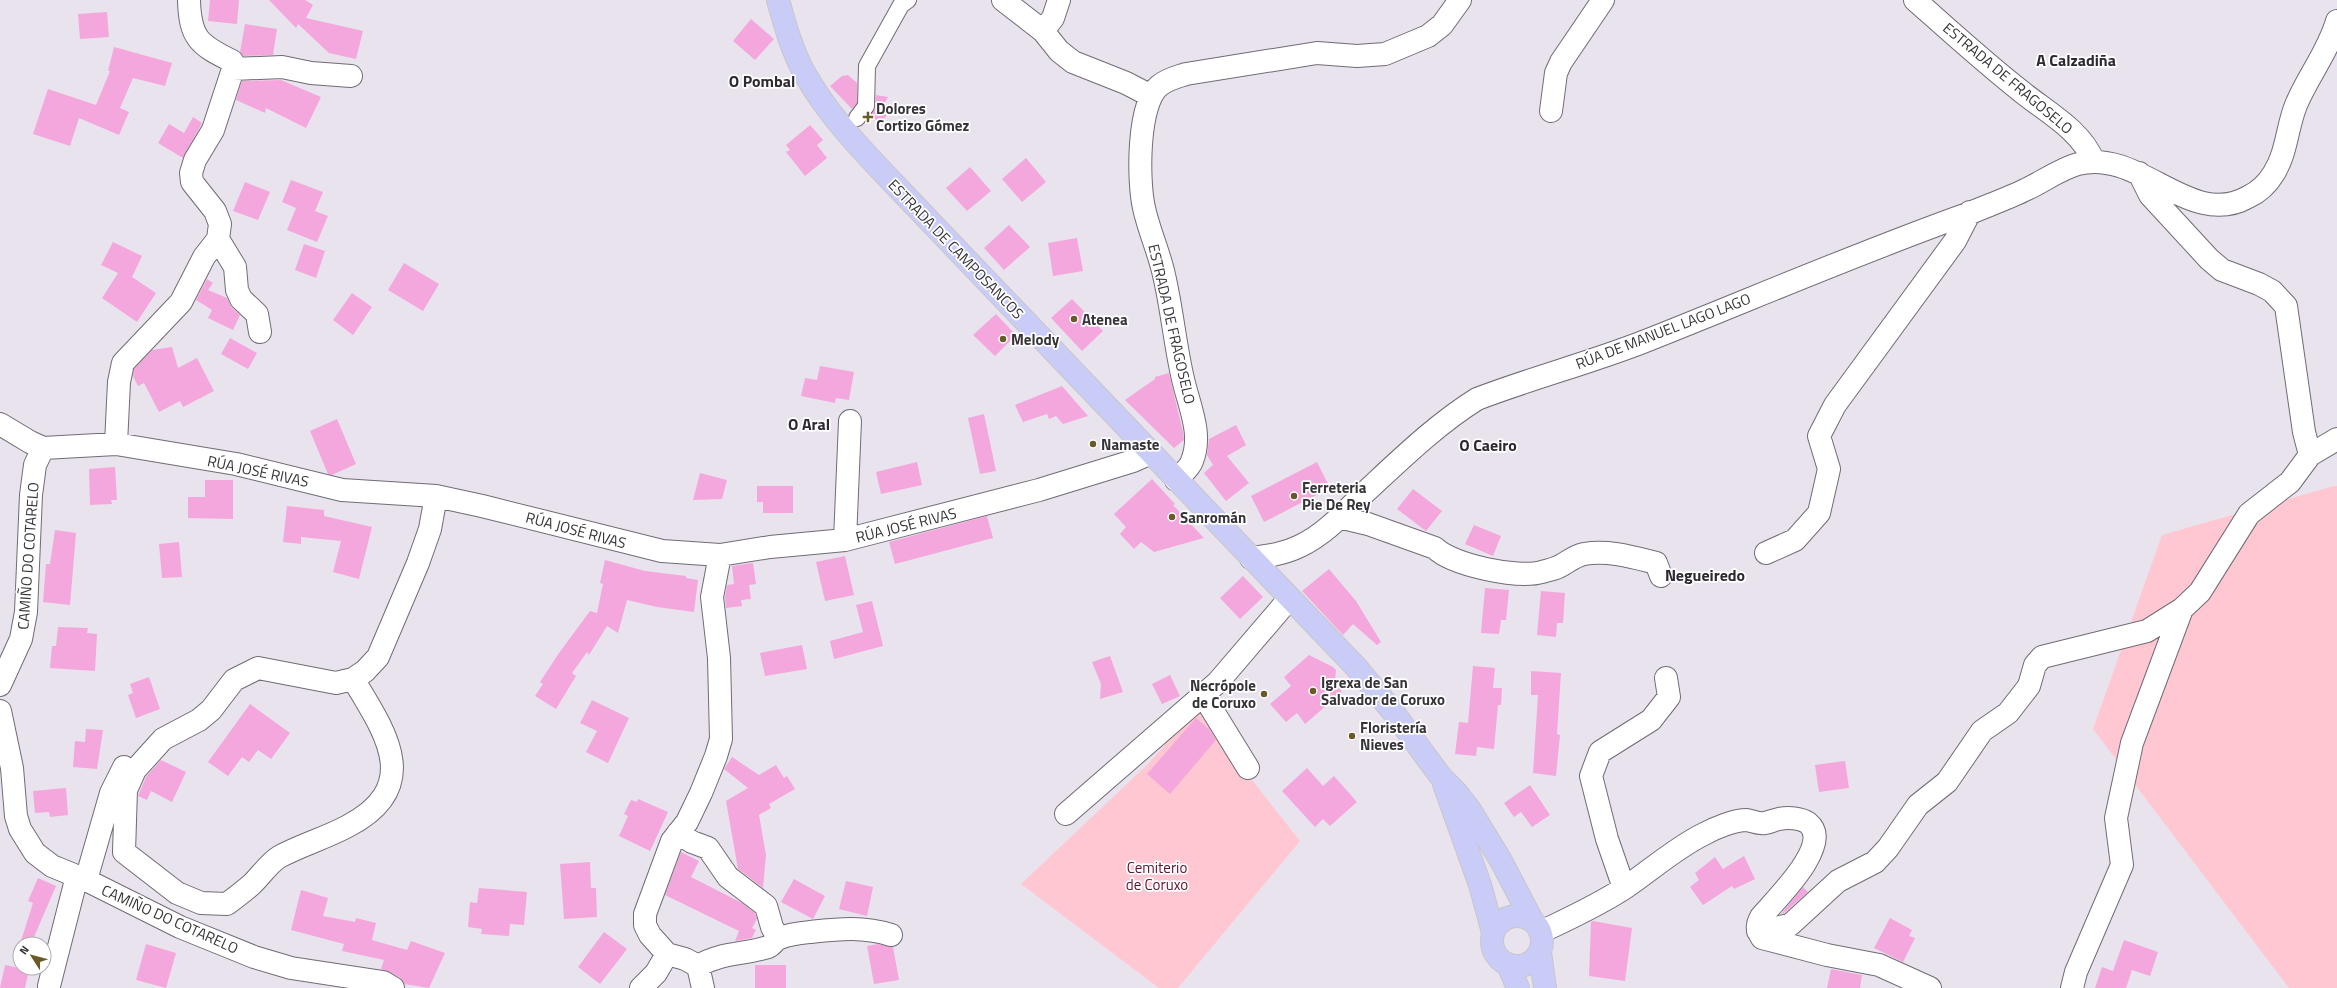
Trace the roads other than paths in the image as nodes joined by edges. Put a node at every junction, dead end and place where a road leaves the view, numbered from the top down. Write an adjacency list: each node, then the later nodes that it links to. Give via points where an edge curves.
1 (189, 0): 11 (street, via 189,20 193,33 215,53 232,61)
2 (778, 0): 26 (main road, ESTRADA DE CAMPOSANCOS, via 804,73 833,116 892,182)
3 (908, 0): 15 (street, via 901,5 866,66 866,106)
4 (1003, 0): 10 (street)
5 (1059, 0): 10 (street, via 1053,18)
6 (1460, 0): 13 (street, ESTRADA DE FRAGOSELO, via 1442,25 1428,36 1385,54 1357,56 1317,53 1186,74 1158,86)
7 (1603, 0): 14 (street, via 1561,62 1556,74)
8 (1915, 0): 16 (street, ESTRADA DE FRAGOSELO, via 2022,92 2071,130)
9 (2337, 21): 17 (street, via 2324,55 2298,100 2284,153 2264,187 2238,203 2212,205 2177,193)
10 (1043, 31): 13 (street, via 1072,62 1126,83)
11 (234, 69): 12 (street, via 282,67 311,73); 19 (street, via 213,130 195,160 191,173 192,182 215,211 220,224)
12 (351, 76)
13 (1151, 96): 28 (street, ESTRADA DE FRAGOSELO, via 1145,113 1141,192 1164,274 1183,379 1195,424 1192,462)
14 (1551, 111)
15 (858, 118)
16 (2102, 162): 17 (street); 18 (street, RÚA DE MANUEL LAGO LAGO, via 2066,168 2005,200)
17 (2139, 173): 27 (street, via 2150,195 2209,260 2222,270 2272,291 2286,306 2304,432)
18 (1970, 212): 30 (street, RÚA DE MANUEL LAGO LAGO, via 1641,343 1477,399 1428,434); 32 (street, via 1955,241 1835,405 1819,436 1829,470 1819,513 1795,540)
19 (218, 239): 20 (street, via 235,267 237,290 241,299 257,314); 24 (street, via 204,257 181,302 123,363 119,382)
20 (260, 332)
21 (850, 421): 31 (street)
22 (0, 424): 25 (street, RÚA JOSÉ RIVAS)
23 (2337, 439): 27 (street)
24 (116, 444): 25 (street, RÚA JOSÉ RIVAS); 29 (street, RÚA JOSÉ RIVAS, via 251,467 342,490)
25 (43, 448): 40 (street, CAMIÑO DO COTARELO, via 35,465 31,496 26,612 21,639)
26 (1151, 453): 28 (main road, ESTRADA DE CAMPOSANCOS); 31 (street, RÚA JOSÉ RIVAS, via 1040,490)
27 (2310, 455): 37 (street, via 2290,482 2249,514 2200,592)
28 (1176, 480): 34 (main road, ESTRADA DE CAMPOSANCOS)
29 (436, 496): 33 (street, RÚA JOSÉ RIVAS, via 662,551); 39 (street, CAMIÑO DO COTARELO, via 430,529 418,563 378,657)
30 (1339, 517): 34 (street, RÚA DE MANUEL LAGO LAGO, via 1301,546 1278,555); 35 (street, via 1368,524 1435,548 1442,555 1475,567 1540,573 1561,566 1583,554 1615,553 1656,563)
31 (845, 540): 33 (street, RÚA JOSÉ RIVAS)
32 (1766, 553)
33 (720, 555): 47 (street, via 712,596 719,658 721,739 701,793 687,822)
34 (1251, 558): 36 (main road, ESTRADA DE CAMPOSANCOS)
35 (1660, 576)
36 (1288, 599): 41 (street, via 1218,682); 45 (main road, ESTRADA DE CAMPOSANCOS, via 1356,667)
37 (2182, 609): 50 (street, via 2147,631 2042,657 2035,665 2029,686 2008,713 1982,731 1947,782 1918,805 1875,862 1838,881 1790,925); 65 (street, via 2132,743 2116,818 2122,865 2087,945)
38 (1666, 678): 49 (street, via 1669,696 1651,720 1600,752 1591,776 1607,839)
39 (353, 679): 39 (street, CAMIÑO DO COTARELO, via 336,683 258,668 234,680 211,710 199,720 163,739 136,770 126,790 124,852 177,893 201,904 227,904 251,885 277,858 349,826 377,806 393,780 390,747 378,720)
40 (0, 685)
41 (1203, 695): 44 (street); 46 (street)
42 (0, 711): 48 (street, CAMIÑO DO COTARELO, via 12,768 16,816 20,830 34,852 52,866)
43 (135, 751): 48 (street, CAMIÑO DO COTARELO, via 111,793)
44 (1248, 768)
45 (1441, 777): 51 (main road, ESTRADA DE CAMPOSANCOS, via 1480,885); 53 (main road, ESTRADA DE CAMPOSANCOS, via 1457,792 1470,810 1500,859)
46 (1066, 814)
47 (678, 833): 54 (street, via 708,848 728,877 766,906); 55 (street, via 672,841 645,914 645,925 650,935)
48 (82, 878): 58 (street); 59 (street, CAMIÑO DO COTARELO, via 180,927 254,957 291,968 383,982)
49 (1624, 888): 50 (street, via 1703,834 1736,822 1748,820 1763,823 1780,818 1795,818 1806,822 1813,827 1816,834 1815,847 1809,859 1761,917 1757,924); 53 (street, via 1575,918)
50 (1758, 931): 64 (street, via 1762,938 1770,942 1879,965)
51 (1493, 932): 53 (main road, via 1501,921 1513,915 1526,917); 56 (main road, ESTRADA DE CAMPOSANCOS, via 1491,940 1495,955)
52 (891, 935): 54 (street, via 875,929 848,927)
53 (1538, 935): 56 (main road, via 1530,962); 63 (main road, ESTRADA DE CAMPOSANCOS)
54 (778, 938): 57 (street, via 770,946 733,952 710,959)
55 (667, 954): 57 (street, via 686,959); 60 (street, via 656,973)
56 (1508, 965): 62 (main road, ESTRADA DE CAMPOSANCOS)
57 (698, 966): 61 (street)
58 (49, 986)
59 (393, 988)
60 (642, 988)
61 (703, 988)
62 (1518, 988)
63 (1545, 988)
64 (1930, 988)
65 (2072, 988)

